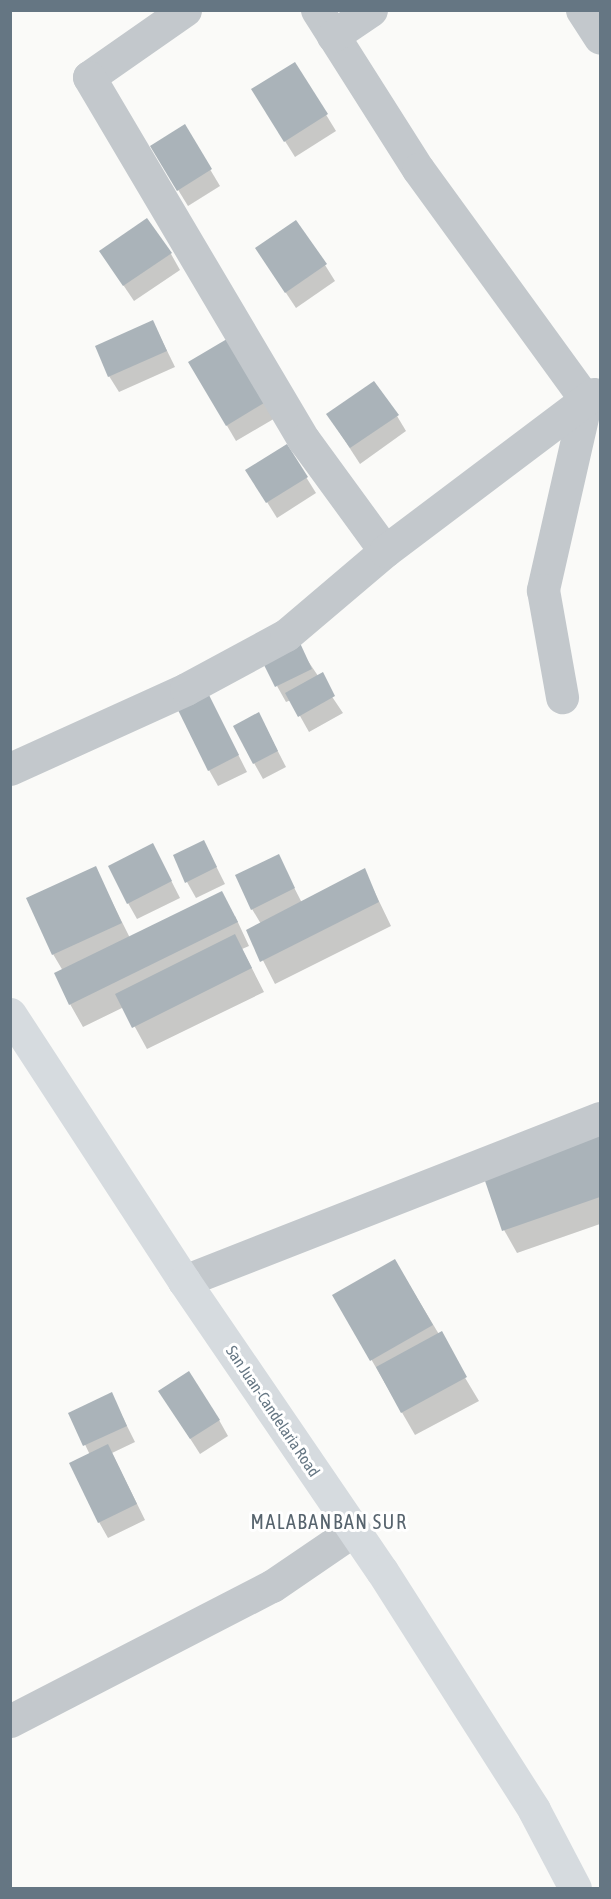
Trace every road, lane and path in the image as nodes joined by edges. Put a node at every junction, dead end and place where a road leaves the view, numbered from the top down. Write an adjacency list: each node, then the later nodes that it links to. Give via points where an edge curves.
1 (185, 10): 7 (street, via 89,77 304,440)
2 (371, 10): 4 (street)
3 (582, 10): 5 (street)
4 (325, 23): 6 (street, via 418,169)
5 (600, 38)
6 (593, 394): 7 (street); 8 (street, via 543,590)
7 (385, 550): 9 (street, via 286,634 186,688)
8 (562, 697)
9 (10, 769)
10 (10, 1014): 12 (main road, San Juan-Candelaria Road)
11 (600, 1118): 12 (street)
12 (184, 1281): 13 (main road, San Juan-Candelaria Road)
13 (354, 1530): 14 (street, via 272,1586); 15 (main road, San Juan-Candelaria Road)
14 (10, 1721)
15 (534, 1810): 16 (main road, San Juan-Candelaria Road); 17 (main road, San Juan-Candelaria Road)
16 (575, 1888)
17 (594, 1888)

